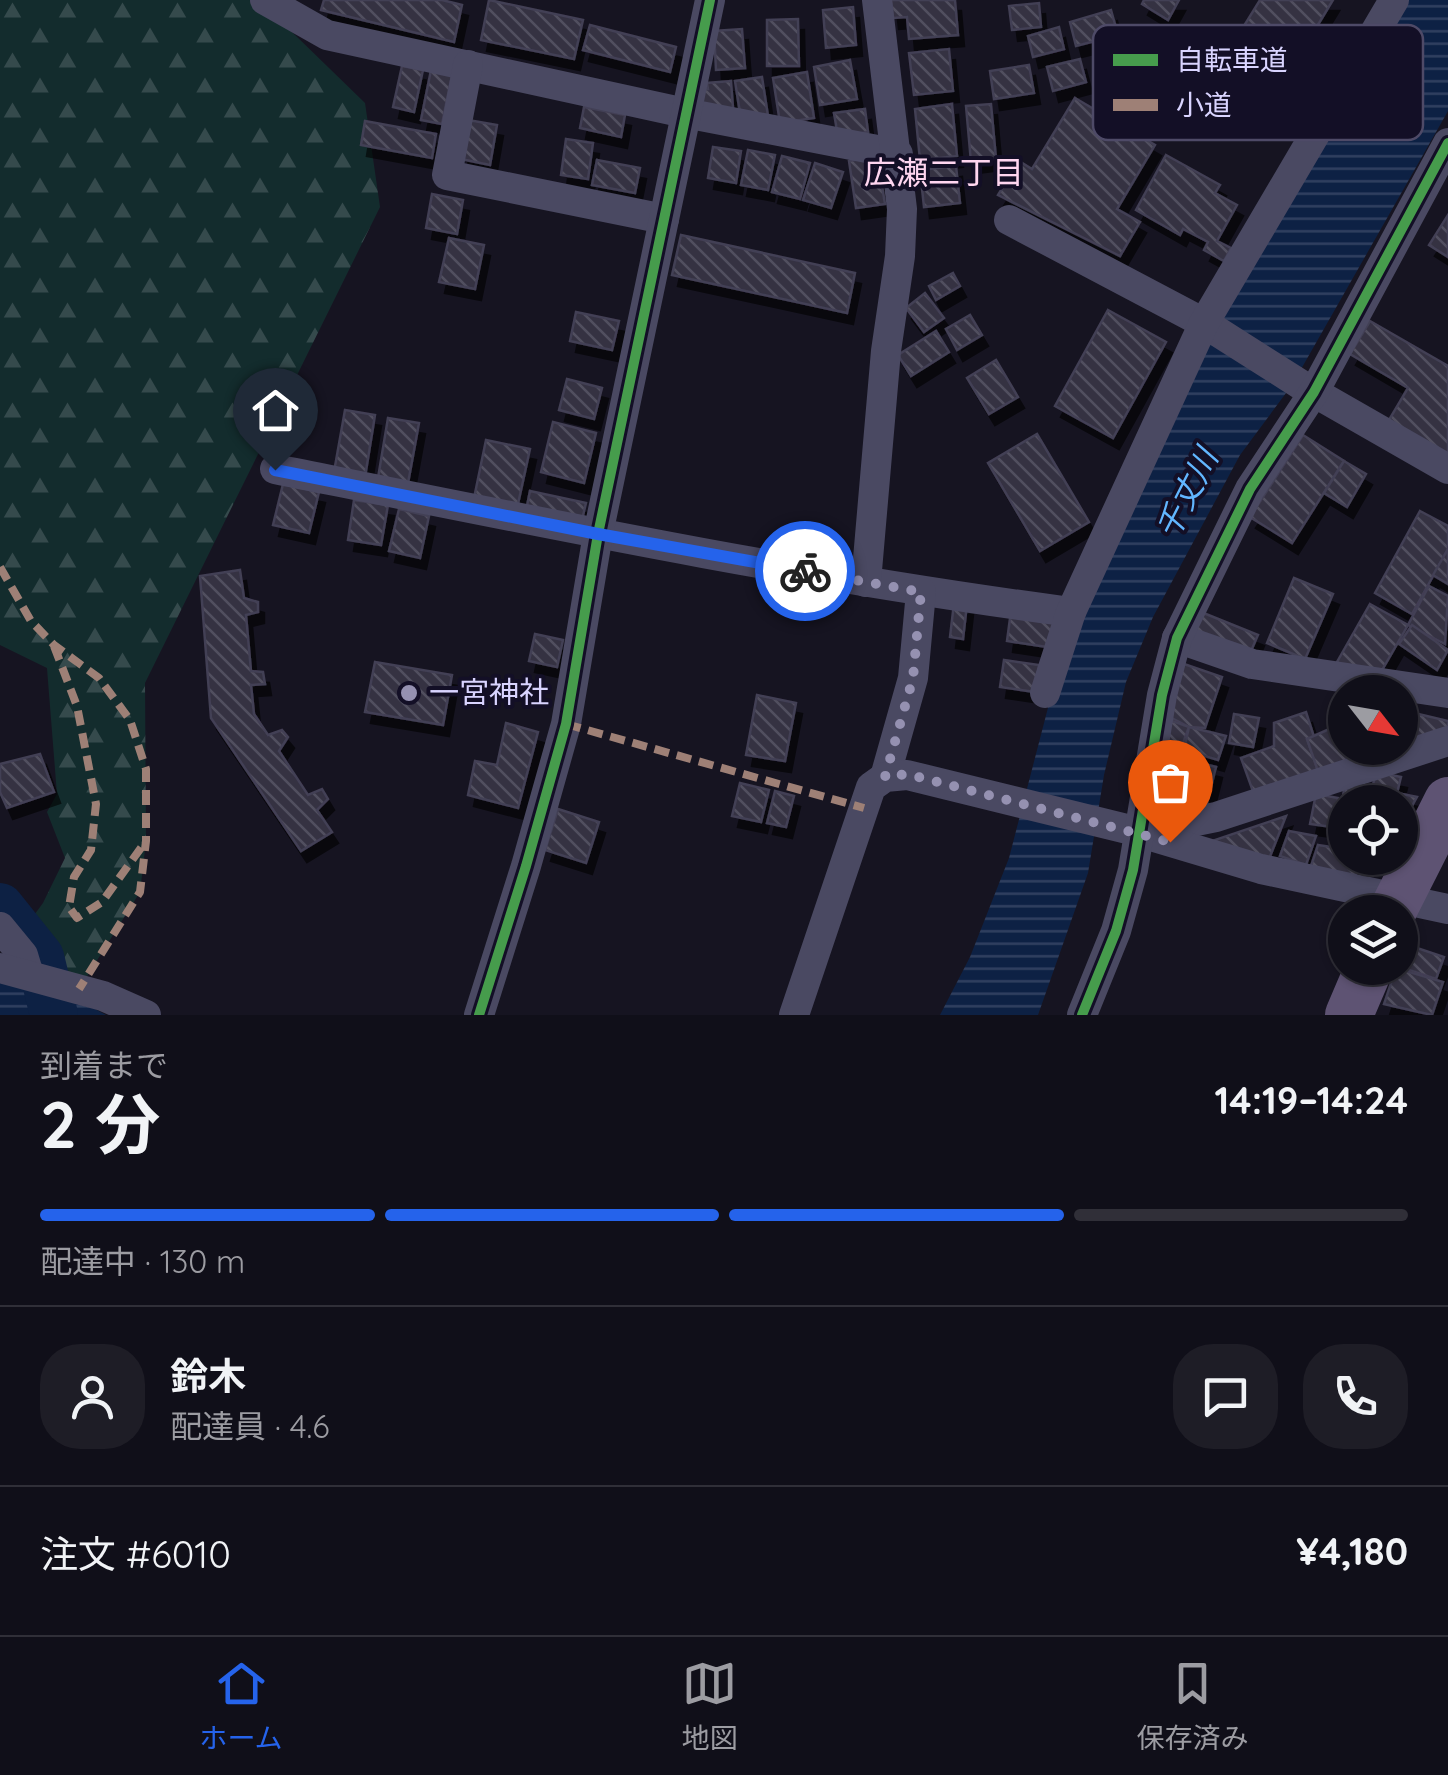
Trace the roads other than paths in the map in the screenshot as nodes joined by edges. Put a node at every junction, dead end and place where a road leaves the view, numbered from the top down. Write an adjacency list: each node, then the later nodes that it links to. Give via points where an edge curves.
1 (265, 0): 6 (street, via 327,35)
2 (710, 0): 7 (street)
3 (877, 0): 10 (street)
4 (1394, 0): 5 (street)
5 (1380, 25)
6 (468, 65): 7 (street); 11 (street, via 447,174)
7 (685, 113): 10 (street); 11 (street)
8 (1313, 140): 13 (street)
9 (1448, 143): 14 (street)
10 (898, 154): 18 (street, via 900,256)
11 (664, 219): 17 (street)
12 (1009, 220): 13 (street)
13 (1207, 325): 14 (street); 20 (street)
14 (1309, 388): 15 (street); 21 (street, via 1250,488)
15 (1448, 469)
16 (275, 470): 17 (street)
17 (598, 534): 18 (street); 35 (street, via 566,724)
18 (866, 582): 19 (street)
19 (921, 592): 20 (street); 25 (street, via 913,678)
20 (1071, 612): 22 (street)
21 (1177, 638): 23 (street, via 1252,664); 27 (street)
22 (1045, 693)
23 (1448, 693)
24 (1448, 740): 27 (street, via 1216,816)
25 (885, 777): 27 (street, via 907,774); 36 (street, via 871,787)
26 (1448, 801): 29 (main road)
27 (1133, 831): 28 (street); 37 (street, via 1116,931)
28 (1361, 895)
29 (1401, 895)
30 (1418, 906): 31 (street)
31 (1448, 909)
32 (0, 927): 33 (street)
33 (34, 976): 34 (street)
34 (146, 1015)
35 (478, 1015)
36 (794, 1015)
37 (1082, 1015)

